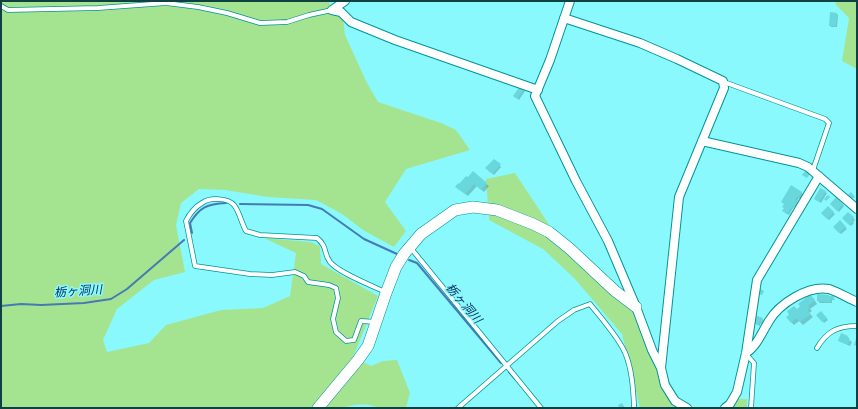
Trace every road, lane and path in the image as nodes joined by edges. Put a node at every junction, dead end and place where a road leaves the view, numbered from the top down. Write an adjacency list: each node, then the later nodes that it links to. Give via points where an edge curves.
1 (346, 1): 4 (street)
2 (570, 1): 5 (street)
3 (1, 6): 4 (lane, via 8,10 166,3 228,13 260,23 287,22)
4 (332, 10): 7 (street, via 341,12 351,22 395,40)
5 (564, 18): 6 (street, via 640,44); 7 (street)
6 (723, 81): 8 (street, via 724,88); 9 (lane, via 826,119 829,123)
7 (538, 90): 14 (street, via 535,96 608,240)
8 (702, 141): 9 (street, via 799,163); 20 (street, via 679,197)
9 (816, 173): 10 (street); 18 (street, via 757,280)
10 (857, 209)
11 (410, 247): 12 (street, via 396,267); 14 (street, via 421,234 455,210 473,207 497,210 549,232 615,291); 19 (lane)
12 (386, 293): 15 (street); 15 (lane, via 335,266 329,261 323,243 317,238 260,235 246,231 235,206 226,200 202,202 186,222 195,266 250,274 295,272 304,276 308,282 336,288 338,298 333,319 336,332 346,341 354,340 361,321)
13 (857, 302): 18 (street, via 822,288 795,297 774,312 753,349)
14 (636, 306): 20 (street)
15 (376, 322): 21 (street, via 368,346)
16 (857, 326): 17 (lane, via 844,326 829,333)
17 (817, 348)
18 (746, 353): 26 (street, via 737,392); 27 (lane, via 754,363)
19 (507, 365): 22 (lane); 23 (lane); 24 (lane, via 558,321 574,310 590,304 625,353 630,370)
20 (661, 368): 25 (street, via 665,384 675,401)
21 (322, 406)
22 (458, 408)
23 (541, 408)
24 (634, 408)
25 (687, 408)
26 (725, 408)
27 (751, 408)

